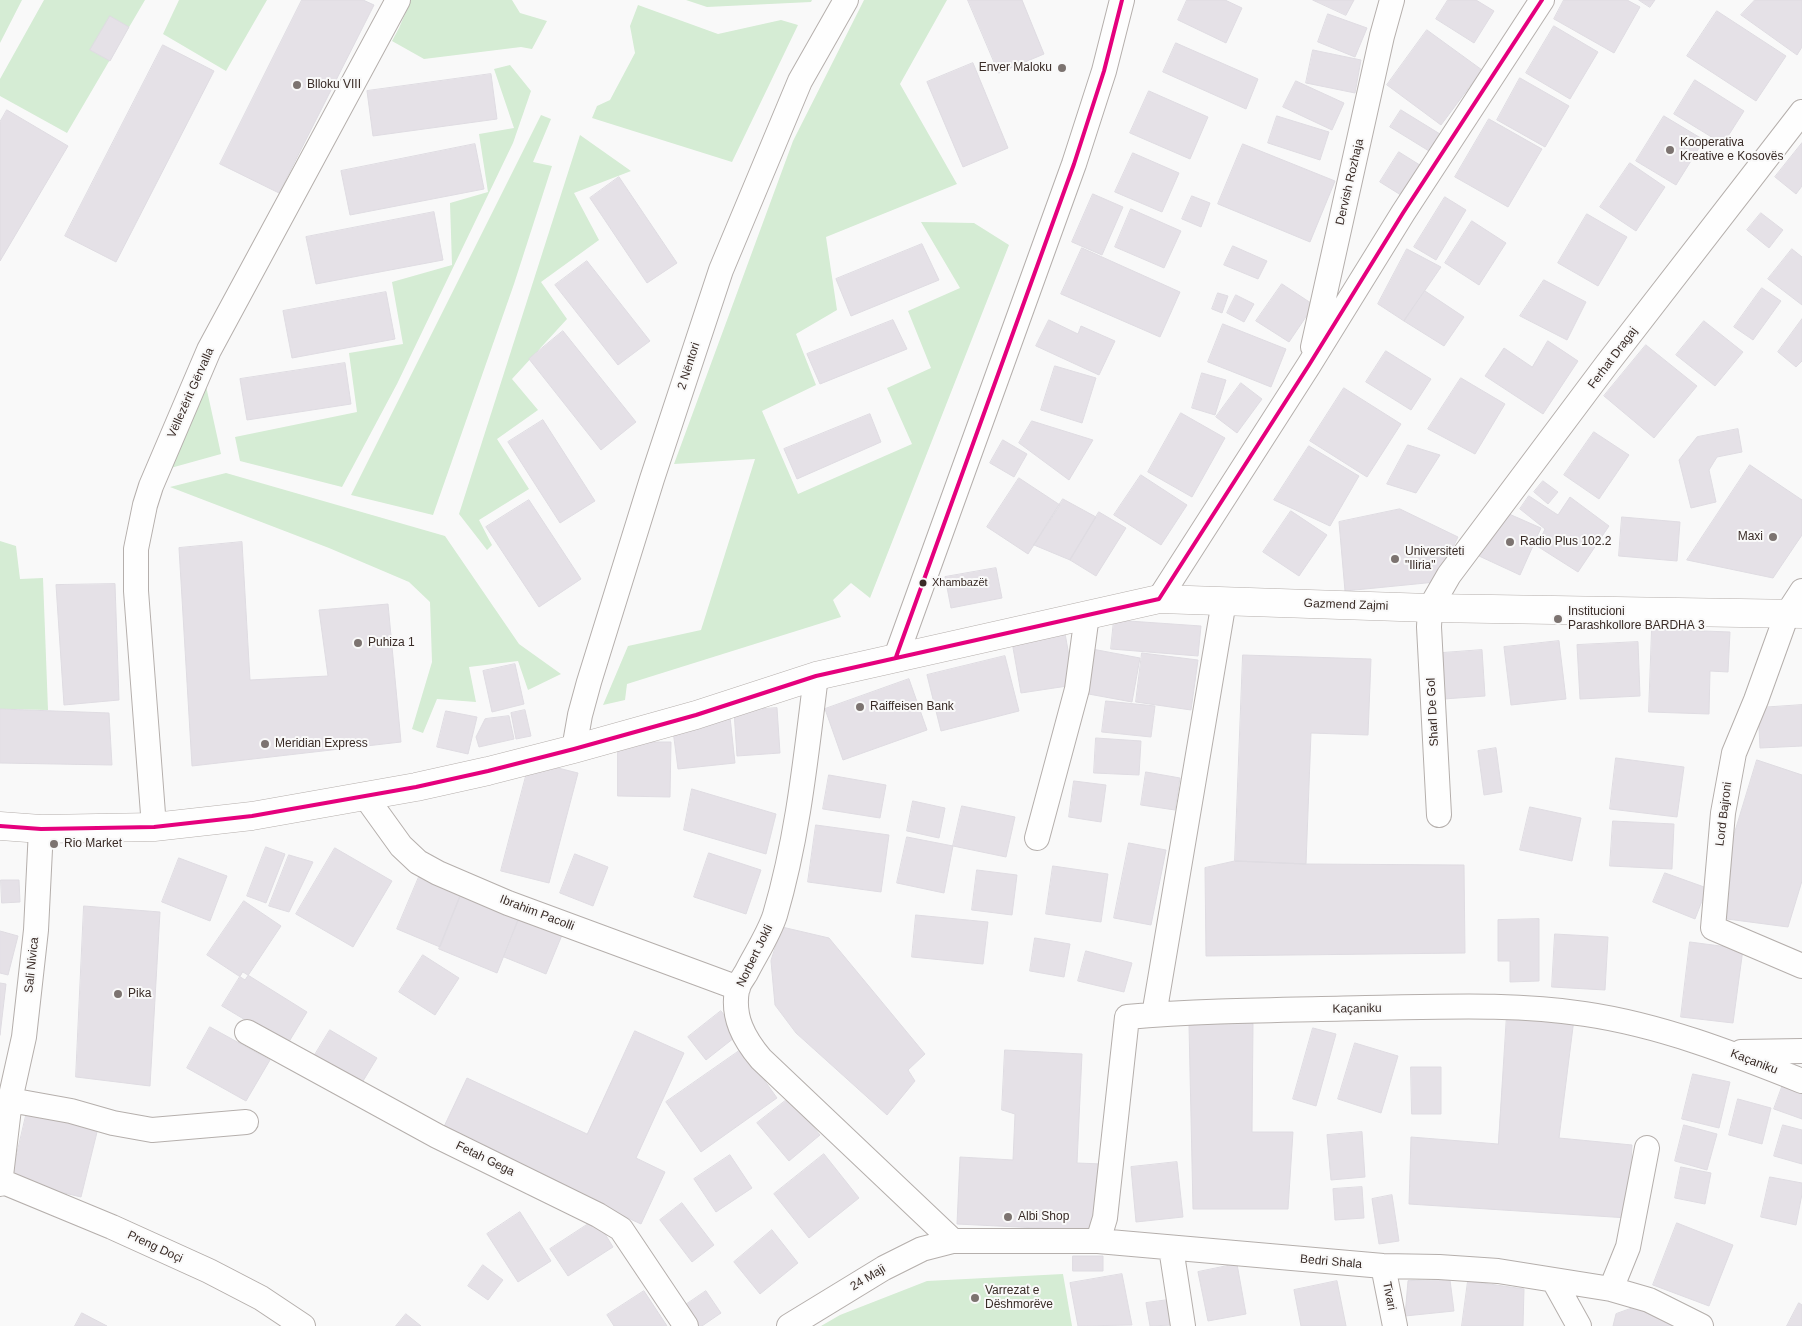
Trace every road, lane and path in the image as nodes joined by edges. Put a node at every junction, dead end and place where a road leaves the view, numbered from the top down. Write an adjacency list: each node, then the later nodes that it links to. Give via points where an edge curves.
1 (398, 0): 20 (street, Vëllezërit Gërvalla, via 209,350 144,505 136,549 136,591)
2 (846, 0): 16 (street, 2 Nëntori, via 800,81 721,270 588,682)
3 (1122, 0): 14 (street, via 1074,164)
4 (1392, 0): 7 (street, Dervish Rozhaja)
5 (1542, 0): 7 (street, via 1403,212)
6 (1802, 112): 11 (street, Ferhat Dragaj, via 1584,395 1449,576)
7 (1309, 364): 9 (street)
8 (1802, 591): 12 (street)
9 (1159, 599): 10 (street, Gazmend Zajmi); 13 (street, Gazmend Zajmi)
10 (1224, 601): 11 (street, Gazmend Zajmi); 25 (street)
11 (1430, 608): 12 (street, Gazmend Zajmi); 18 (street, Sharl De Gol)
12 (1795, 614): 23 (street, Lord Bajroni, via 1734,753 1723,813 1713,928)
13 (1087, 615): 14 (street, Gazmend Zajmi); 22 (street, via 1077,689)
14 (896, 657): 15 (street, Gazmend Zajmi)
15 (816, 676): 16 (street, Gazmend Zajmi, via 696,715); 24 (street, Norbert Jokli, via 800,804 788,866 774,918)
16 (574, 749): 17 (street, Gazmend Zajmi, via 488,771)
17 (365, 796): 20 (street, Gazmend Zajmi, via 252,816); 24 (street, Ibrahim Pacolli, via 402,846 418,862 438,873 508,903)
18 (1439, 815)
19 (0, 826): 21 (street, Gazmend Zajmi)
20 (154, 828): 21 (street, Gazmend Zajmi)
21 (41, 829): 30 (street, Sali Nivica, via 36,930 25,1027)
22 (1037, 838)
23 (1802, 966)
24 (738, 988): 34 (street, Norbert Jokli, via 736,1008 748,1044)
25 (1154, 1015): 28 (street, Kaçaniku, via 1511,1006 1586,1014 1652,1028); 35 (street, Kaçaniku, via 1127,1017 1105,1218)
26 (247, 1032): 41 (street, Fetah Gega, via 437,1136 621,1229)
27 (1802, 1051): 28 (street)
28 (1729, 1052): 29 (street, Kaçaniku)
29 (1802, 1081)
30 (10, 1100): 31 (street, via 152,1130); 33 (street, Sali Nivica)
31 (246, 1122)
32 (1647, 1148): 39 (street, via 1628,1247)
33 (0, 1183): 40 (street, Preng Doçi, via 112,1227 209,1271 261,1298)
34 (953, 1241): 35 (street, Bedri Shala); 42 (street, 24 Maji, via 922,1249 884,1268)
35 (1098, 1241): 36 (street, Bedri Shala)
36 (1171, 1248): 37 (street, Bedri Shala); 43 (street)
37 (1383, 1266): 38 (street, Bedri Shala, via 1498,1271); 44 (street, Tivari)
38 (1554, 1281): 39 (street, Bedri Shala); 45 (street)
39 (1611, 1289): 46 (street, Bedri Shala, via 1648,1300)
40 (303, 1326)
41 (686, 1326)
42 (788, 1326)
43 (1183, 1326)
44 (1395, 1326)
45 (1579, 1326)
46 (1701, 1326)

